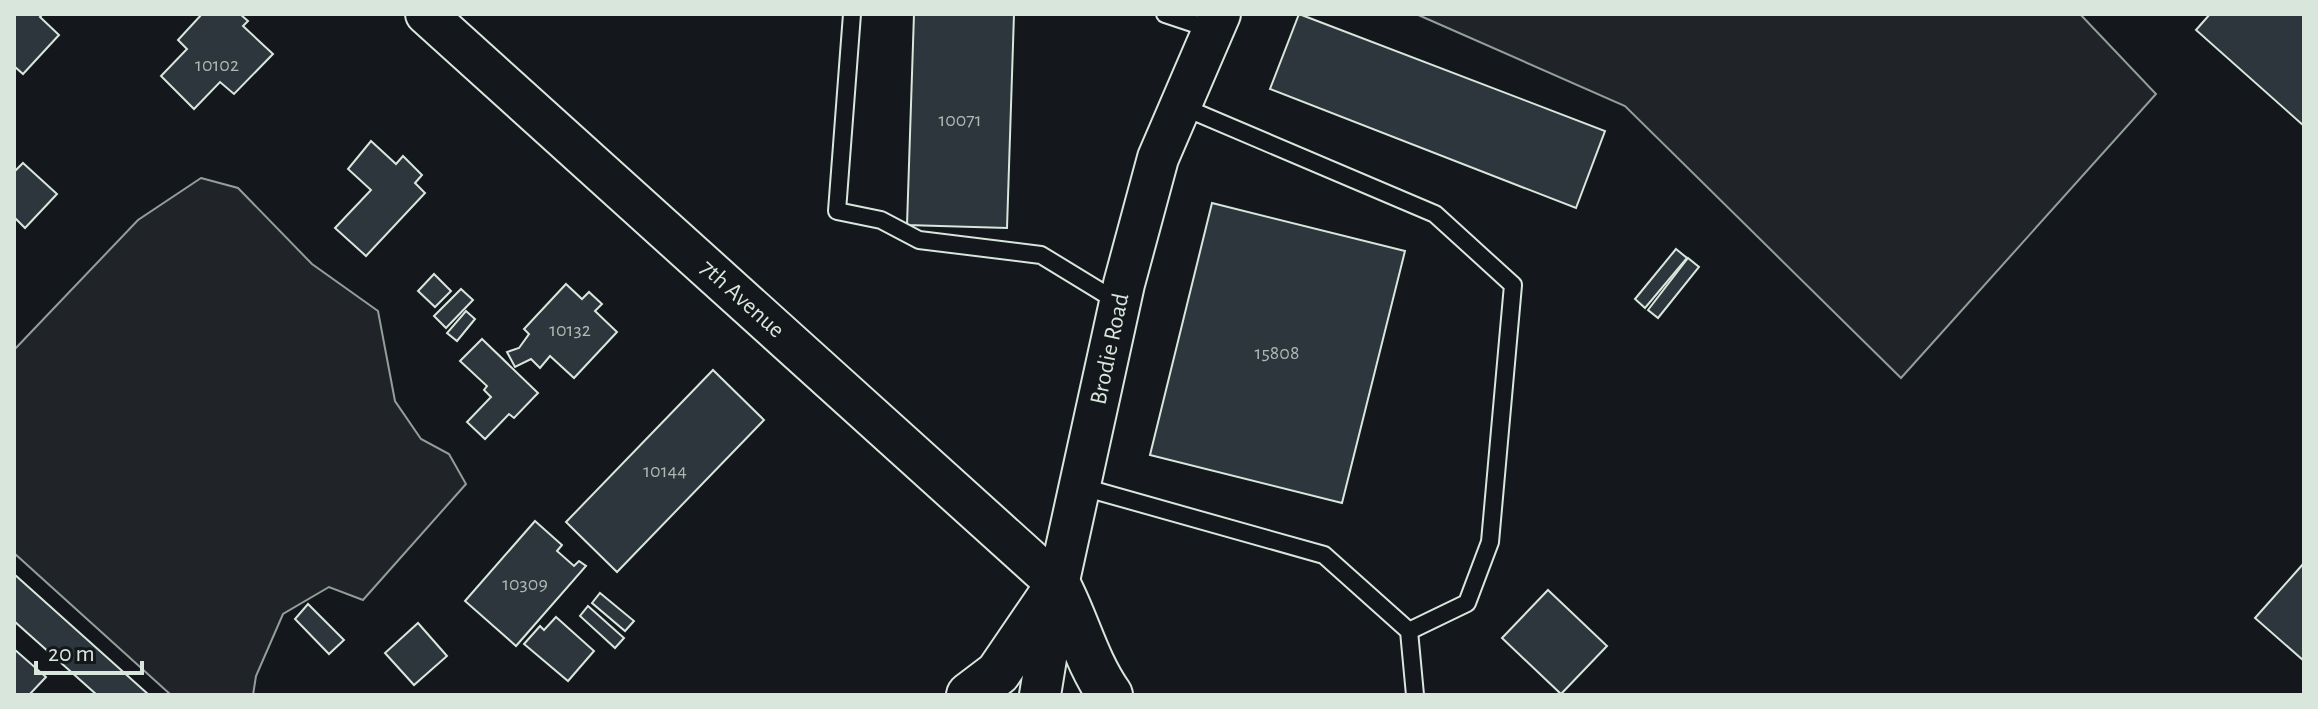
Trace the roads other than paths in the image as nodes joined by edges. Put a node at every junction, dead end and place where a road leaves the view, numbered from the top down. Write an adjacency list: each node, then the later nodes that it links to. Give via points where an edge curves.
1 (426, 14): 8 (street, 7th Avenue)
2 (852, 14): 6 (lane, via 837,211 881,220 919,240 1041,255)
3 (1165, 14): 4 (lane)
4 (1217, 22): 5 (street, Brodie Road)
5 (1181, 106): 6 (street, Brodie Road, via 1158,158); 9 (lane, via 1435,214 1513,285 1490,542 1467,603)
6 (1119, 303): 7 (street, Brodie Road)
7 (1079, 486): 8 (street, Brodie Road); 9 (lane, via 1324,555)
8 (1058, 585): 10 (main road, via 998,673); 11 (street, Brodie Road); 12 (main road, via 1096,675)
9 (1409, 631): 13 (lane)
10 (969, 695)
11 (1040, 695)
12 (1110, 695)
13 (1415, 695)

